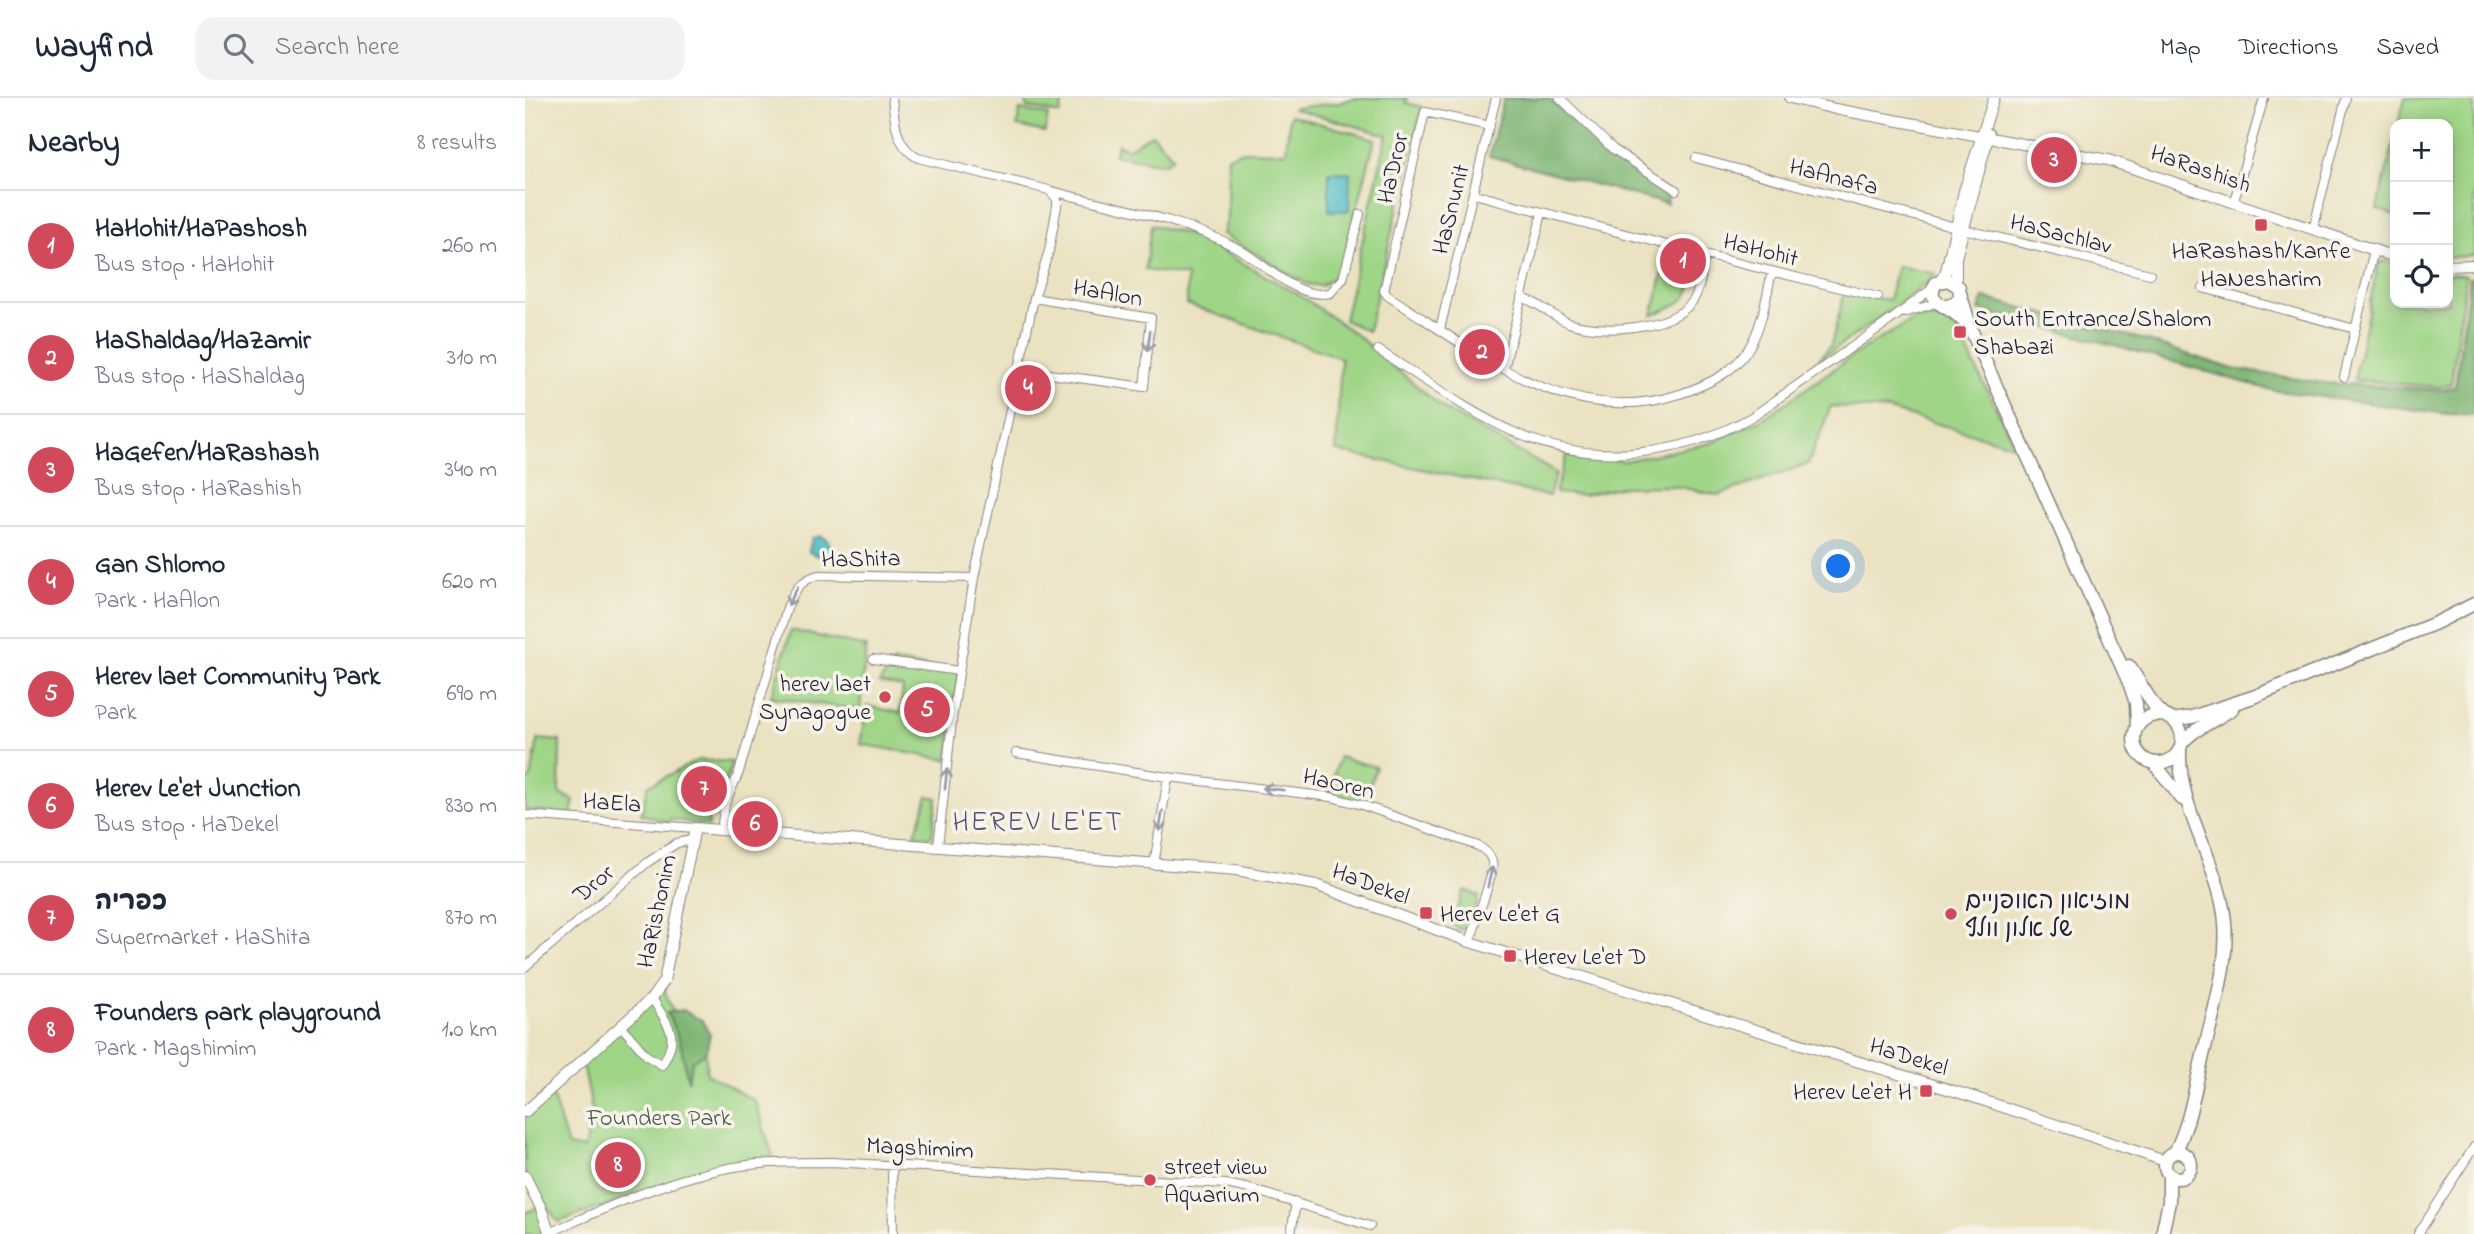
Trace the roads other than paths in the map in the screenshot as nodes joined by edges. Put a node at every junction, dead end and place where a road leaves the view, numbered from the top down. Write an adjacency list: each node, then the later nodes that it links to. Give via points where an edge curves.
1 (892, 98): 11 (street, via 897,133 908,153)
2 (1496, 98): 8 (street, HaSnunit)
3 (1560, 98): 12 (street, via 1613,149)
4 (1790, 98): 9 (street, HaRashish)
5 (1995, 98): 9 (street)
6 (2264, 98): 14 (street)
7 (2346, 98): 18 (street)
8 (1490, 126): 13 (street, HaSnunit); 34 (street, HaDror, via 1425,112 1384,291)
9 (1984, 137): 14 (street, HaRashish, via 2108,160); 17 (street)
10 (1696, 158): 17 (street, HaAnafa)
11 (1049, 190): 16 (street, via 1217,237 1313,294 1331,293 1343,279); 31 (street, via 1056,199 1056,214)
12 (1676, 190)
13 (1473, 194): 15 (street, HaHohit); 34 (street, HaSnunit)
14 (2234, 201): 18 (street, HaRashish)
15 (1542, 213): 20 (street, HaHohit); 30 (street)
16 (1360, 214)
17 (1959, 228): 25 (street, HaSachlav); 26 (street, via 1946,271); 27 (street)
18 (2313, 230): 19 (street, HaRashish)
19 (2374, 250): 21 (street, HaRashish); 35 (street)
20 (1705, 255): 24 (street, HaHohit); 30 (street, via 1689,305 1637,327 1586,328)
21 (2390, 255)
22 (2474, 265): 23 (street)
23 (2453, 266)
24 (1772, 271): 29 (street, HaHohit); 38 (street, via 1759,330 1744,356 1722,376 1691,390 1637,403 1597,403 1543,389)
25 (2150, 274)
26 (1937, 284): 27 (main road, via 1948,279); 32 (main road, via 1932,295); 33 (street)
27 (1958, 288): 32 (main road, via 1956,303); 36 (main road)
28 (2203, 288): 35 (street)
29 (1878, 297)
30 (1521, 298): 38 (street)
31 (1034, 299): 39 (street); 39 (street, HaAlon, one-way to 39, via 1151,318 1144,387)
32 (1940, 305): 33 (street); 36 (main road)
33 (1895, 317): 37 (street, via 1730,429 1682,446 1630,454 1569,449 1516,433)
34 (1440, 329): 38 (street)
35 (2355, 330): 40 (street)
36 (1972, 332): 43 (main road)
37 (1378, 350)
38 (1504, 369)
39 (1020, 370): 41 (street)
40 (2344, 377)
41 (974, 578): 45 (street); 56 (street, HaShita, one-way to 56, via 818,575 794,590 739,772 725,804)
42 (2474, 604): 46 (main road)
43 (2110, 636): 47 (main road, via 2149,699); 48 (main road, via 2134,695)
44 (873, 659): 45 (street)
45 (960, 671): 58 (street, one-way to 45)
46 (2253, 697): 47 (main road, via 2192,717); 49 (main road, via 2195,731)
47 (2169, 718): 48 (main road, via 2149,717); 49 (main road, via 2178,726)
48 (2137, 727): 51 (main road, via 2136,749)
49 (2181, 746): 51 (main road, via 2169,761); 53 (main road, via 2180,775)
50 (1016, 753): 52 (street, HaOren)
51 (2154, 763): 53 (main road)
52 (1168, 777): 59 (street, one-way to 59); 60 (street, HaOren, one-way to 52, via 1493,873 1493,861 1478,846 1331,797)
53 (2188, 808): 66 (main road, via 2216,880 2226,924 2222,974)
54 (525, 815): 55 (street, HaEla)
55 (695, 828): 56 (street, HaDekel); 57 (street, HaRishonim)
56 (721, 830): 58 (street, HaDekel)
57 (692, 840): 61 (street, Dror, via 677,843 648,862); 62 (street, HaRishonim, via 664,981)
58 (938, 847): 59 (street, HaDekel)
59 (1154, 864): 60 (street, HaDekel, via 1261,873 1316,885)
60 (1470, 942): 67 (street, HaDekel)
61 (525, 967)
62 (652, 998): 63 (street, HaRishonim); 63 (street, via 673,1033 671,1050 662,1065 647,1056)
63 (621, 1026): 64 (street, HaRishonim)
64 (525, 1112)
65 (2474, 1147): 77 (street)
66 (2181, 1153): 67 (main road); 70 (main road, via 2191,1161 2191,1169 2187,1175)
67 (2165, 1161): 70 (main road, via 2165,1169)
68 (892, 1165): 71 (street, Magshimim, via 1203,1182); 73 (street, Magshimim, via 831,1162 734,1167 611,1204); 74 (street)
69 (525, 1176): 73 (street)
70 (2175, 1177): 76 (main road)
71 (1296, 1202): 72 (street, Magshimim); 75 (street)
72 (1370, 1226)
73 (550, 1233)
74 (893, 1234)
75 (1290, 1234)
76 (2162, 1234)
77 (2417, 1234)

